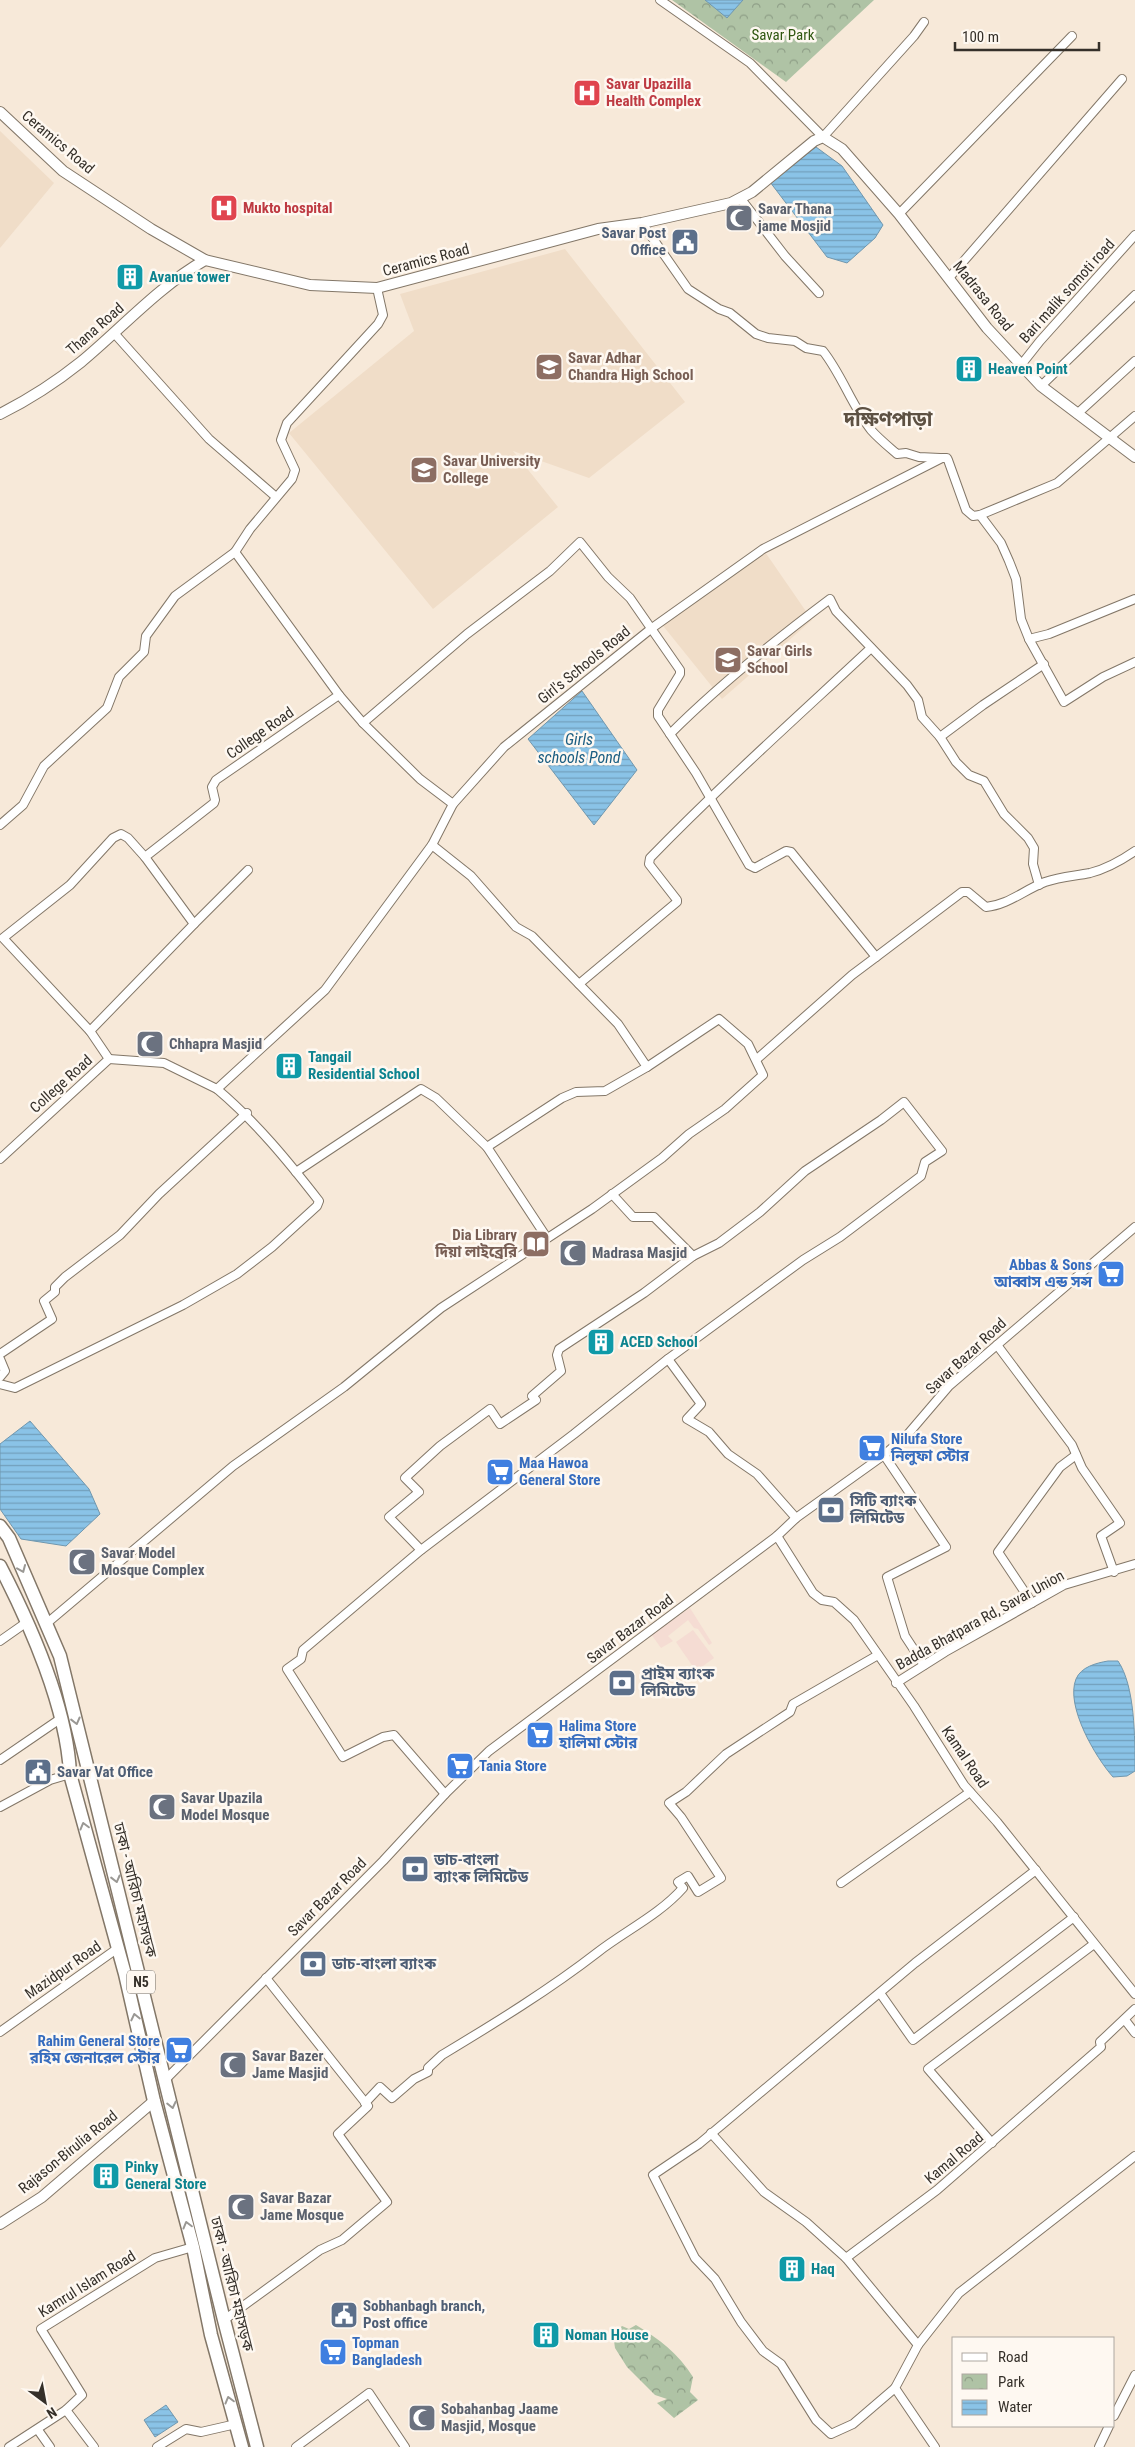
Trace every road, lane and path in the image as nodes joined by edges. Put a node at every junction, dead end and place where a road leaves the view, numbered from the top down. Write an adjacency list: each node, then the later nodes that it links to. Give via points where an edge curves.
1 (660, 0): 6 (street, via 750,63)
2 (924, 22): 6 (street)
3 (1072, 36): 8 (street)
4 (1122, 79): 12 (street)
5 (0, 112): 11 (street, Ceramics Road, via 63,171)
6 (823, 137): 7 (street, Ceramics Road); 8 (street, Madrasa Road, via 842,149)
7 (741, 199): 9 (street, Ceramics Road); 14 (street)
8 (899, 214): 12 (street, Madrasa Road)
9 (642, 223): 13 (street, Ceramics Road, via 598,229); 25 (street, via 688,289 730,312 756,334 795,341 806,348 823,351 837,368 871,430 897,454)
10 (1135, 235): 18 (street, Bari malik somoti road)
11 (205, 260): 13 (street, Ceramics Road, via 310,285); 16 (street, Thana Road, via 166,285)
12 (949, 278): 18 (street, Madrasa Road, via 987,328)
13 (377, 288): 26 (street, via 383,315 378,324 287,423 281,440 295,470 292,479)
14 (819, 294)
15 (1135, 295): 19 (street)
16 (114, 333): 20 (street, Thana Road, via 79,363 21,404); 26 (street, via 209,439)
17 (1135, 360): 21 (street)
18 (1021, 365): 19 (street, Madrasa Road)
19 (1041, 386): 21 (street, Madrasa Road)
20 (0, 414)
21 (1077, 414): 23 (street, Madrasa Road)
22 (1135, 416): 23 (street)
23 (1110, 439): 24 (street, Madrasa Road); 27 (street, via 1057,483)
24 (1135, 457)
25 (942, 458): 27 (street, via 948,460 966,510 973,516); 30 (street, Girl's Schools Road, via 763,549)
26 (276, 498): 28 (street)
27 (980, 515): 31 (street, via 1009,560 1016,579 1021,619)
28 (235, 552): 35 (street); 41 (street, via 175,596 146,636 144,652 119,677 107,708 44,766 23,804)
29 (1135, 599): 31 (street)
30 (652, 628): 36 (street, via 580,542 550,571 459,640); 37 (street, via 680,670 658,710 658,716); 40 (street, Girl's Schools Road, via 504,747)
31 (1029, 639): 34 (street)
32 (871, 648): 37 (street, via 836,611 830,599 745,664); 38 (street, via 918,700 922,717); 39 (street)
33 (1135, 662): 34 (street, via 1103,677 1064,702)
34 (1044, 664): 38 (street)
35 (339, 695): 36 (street); 44 (street, College Road, via 216,780 212,787 214,803)
36 (363, 724): 40 (street, via 420,780)
37 (670, 734): 39 (street)
38 (940, 737): 46 (street, via 956,762 969,775 984,781 1004,814 1028,838 1034,848)
39 (709, 798): 49 (street, via 751,867 755,868 786,851 791,852); 50 (street, via 649,861 677,900 675,905)
40 (453, 804): 42 (street, Girl's Schools Road)
41 (0, 825)
42 (432, 845): 50 (street, via 471,876 516,927 532,936); 55 (street, Girl's Schools Road, via 325,990)
43 (1135, 851): 46 (street, via 1110,866)
44 (145, 856): 47 (street); 48 (street, via 121,834 113,838 70,885)
45 (248, 870): 47 (street, College Road)
46 (1039, 885): 49 (street, via 999,906 986,907 968,892 962,892)
47 (194, 924): 51 (street, College Road)
48 (1, 937): 51 (street)
49 (876, 958): 53 (street, via 852,975)
50 (580, 984): 54 (street, via 618,1024)
51 (90, 1031): 52 (street, College Road)
52 (109, 1059): 55 (street, via 164,1063); 58 (street, College Road)
53 (757, 1059): 54 (street, via 748,1044 719,1019); 60 (street, via 763,1075 750,1088)
54 (647, 1067): 57 (street, via 605,1091 576,1092 562,1098)
55 (218, 1089): 56 (street)
56 (246, 1113): 59 (street); 65 (street, via 120,1235 55,1287 55,1292 44,1301 52,1319)
57 (487, 1147): 59 (street, via 436,1098 422,1089); 62 (street)
58 (0, 1159)
59 (296, 1172): 69 (street, via 319,1201 317,1206 237,1274 183,1305 15,1388)
60 (612, 1194): 62 (street); 63 (street, via 632,1217 654,1217)
61 (1135, 1226): 64 (street, Savar Bazar Road)
62 (547, 1238): 81 (street, via 441,1308 344,1386 233,1466)
63 (693, 1256): 67 (street, via 719,1243 760,1212 805,1171 904,1102 942,1151 925,1162 921,1176); 75 (street, via 559,1349 557,1355 561,1370 532,1396 536,1400 500,1424 490,1409 440,1446 405,1478 419,1492 389,1517)
64 (997, 1345): 70 (street, Savar Bazar Road, via 949,1386 908,1434); 71 (street, via 1036,1394)
65 (0, 1354)
66 (0, 1359): 68 (street, via 5,1370)
67 (668, 1359): 72 (street, via 701,1404 687,1418 709,1432 728,1454 757,1474); 75 (street)
68 (0, 1377)
69 (0, 1384)
70 (884, 1455): 72 (street, Savar Bazar Road); 84 (street, via 946,1547 886,1577 905,1636)
71 (1076, 1455): 78 (street, via 1120,1522 1100,1536); 79 (street, via 1060,1467 998,1552)
72 (796, 1518): 74 (street, Savar Bazar Road)
73 (0, 1526): 81 (highway, ঢাকা - আরিচা মহাসড়ক / N5, one-way to 81, via 9,1538)
74 (777, 1536): 83 (street, Kamal Road, via 813,1593 822,1600 834,1602 854,1620); 90 (street, Savar Bazar Road, via 489,1751)
75 (421, 1550): 90 (street, via 303,1650 301,1659 288,1669 343,1757 382,1737 394,1735)
76 (1135, 1564): 78 (street, Badda Bhatpara Rd, Savar Union)
77 (1, 1570): 80 (highway, ঢাকা - আরিচা মহাসড়ক / N5)
78 (1114, 1572): 79 (street, Badda Bhatpara Rd, Savar Union, via 1064,1585)
79 (1032, 1603): 84 (street, Badda Bhatpara Rd, Savar Union)
80 (27, 1622): 82 (street); 86 (highway, ঢাকা - আরিচা মহাসড়ক / N5, via 53,1690)
81 (46, 1624): 104 (highway, ঢাকা - আরিচা মহাসড়ক / N5, one-way to 104, via 60,1656)
82 (0, 1641)
83 (878, 1655): 85 (street, Kamal Road); 106 (street, via 793,1704 790,1712 726,1754 686,1792 669,1803 682,1817 721,1878 698,1892 688,1876 678,1882 683,1888 671,1900 570,1975 442,2055 428,2068 428,2072 414,2079 392,2098 380,2087)
84 (924, 1665): 85 (street, Badda Bhatpara Rd, Savar Union)
85 (896, 1683): 89 (street, Kamal Road)
86 (60, 1719): 87 (street); 88 (highway, ঢাকা - আরিচা মহাসড়ক / N5)
87 (0, 1760)
88 (70, 1774): 91 (street, via 50,1780); 96 (highway, ঢাকা - আরিচা মহাসড়ক / N5, one-way to 88)
89 (970, 1792): 92 (street, Kamal Road); 93 (street)
90 (445, 1794): 97 (street, Savar Bazar Road, via 384,1861)
91 (0, 1807)
92 (1036, 1870): 94 (street, Kamal Road); 99 (street)
93 (841, 1883)
94 (1074, 1917): 95 (street, Kamal Road); 99 (street, via 913,2040)
95 (1094, 1944): 98 (street, Kamal Road); 108 (street, via 928,2069)
96 (118, 1948): 102 (street, Mazidpur Road); 105 (highway, ঢাকা - আরিচা মহাসড়ক / N5, one-way to 96)
97 (266, 1978): 104 (street, Savar Bazar Road); 106 (street)
98 (1134, 1992)
99 (880, 1993): 107 (street)
100 (1135, 2009): 101 (street, Kamal Road)
101 (1125, 2020): 103 (street); 108 (street, Kamal Road, via 1100,2042 1101,2047)
102 (0, 2032)
103 (1135, 2033)
104 (166, 2079): 113 (highway, ঢাকা - আরিচা মহাসড়ক / N5, one-way to 113)
105 (154, 2101): 110 (street, Rajason-Birulia Road, via 42,2197); 111 (highway, ঢাকা - আরিচা মহাসড়ক / N5, one-way to 105)
106 (366, 2103): 113 (street, via 368,2106 338,2134 387,2202 342,2240 320,2250)
107 (711, 2133): 112 (street, via 764,2192 806,2222); 116 (street, via 653,2175 695,2258 715,2279 741,2322 762,2351 781,2364 816,2420 830,2434 853,2424)
108 (992, 2143): 112 (street, Kamal Road, via 937,2190)
109 (1135, 2156): 114 (street, via 959,2293)
110 (0, 2224)
111 (192, 2248): 117 (street, Kamrul Islam Road, via 155,2258 42,2329 82,2395); 119 (highway, ঢাকা - আরিচা মহাসড়ক / N5, one-way to 111, via 211,2335)
112 (846, 2258): 114 (street)
113 (224, 2320): 127 (highway, ঢাকা - আরিচা মহাসড়ক / N5)
114 (918, 2346): 116 (street)
115 (1135, 2375): 118 (street)
116 (895, 2388): 130 (street)
117 (66, 2410): 121 (street, Kamrul Islam Road); 124 (street)
118 (1115, 2414)
119 (236, 2424): 125 (street, via 201,2432 186,2428); 126 (highway, ঢাকা - আরিচা মহাসড়ক / N5)
120 (1109, 2427): 131 (street)
121 (38, 2430): 122 (street, Kamrul Islam Road); 123 (street)
122 (9, 2447)
123 (50, 2447)
124 (94, 2447)
125 (157, 2447)
126 (242, 2447)
127 (257, 2447)
128 (296, 2447): 129 (street, via 369,2393)
129 (405, 2447)
130 (935, 2447)
131 (1099, 2447)

